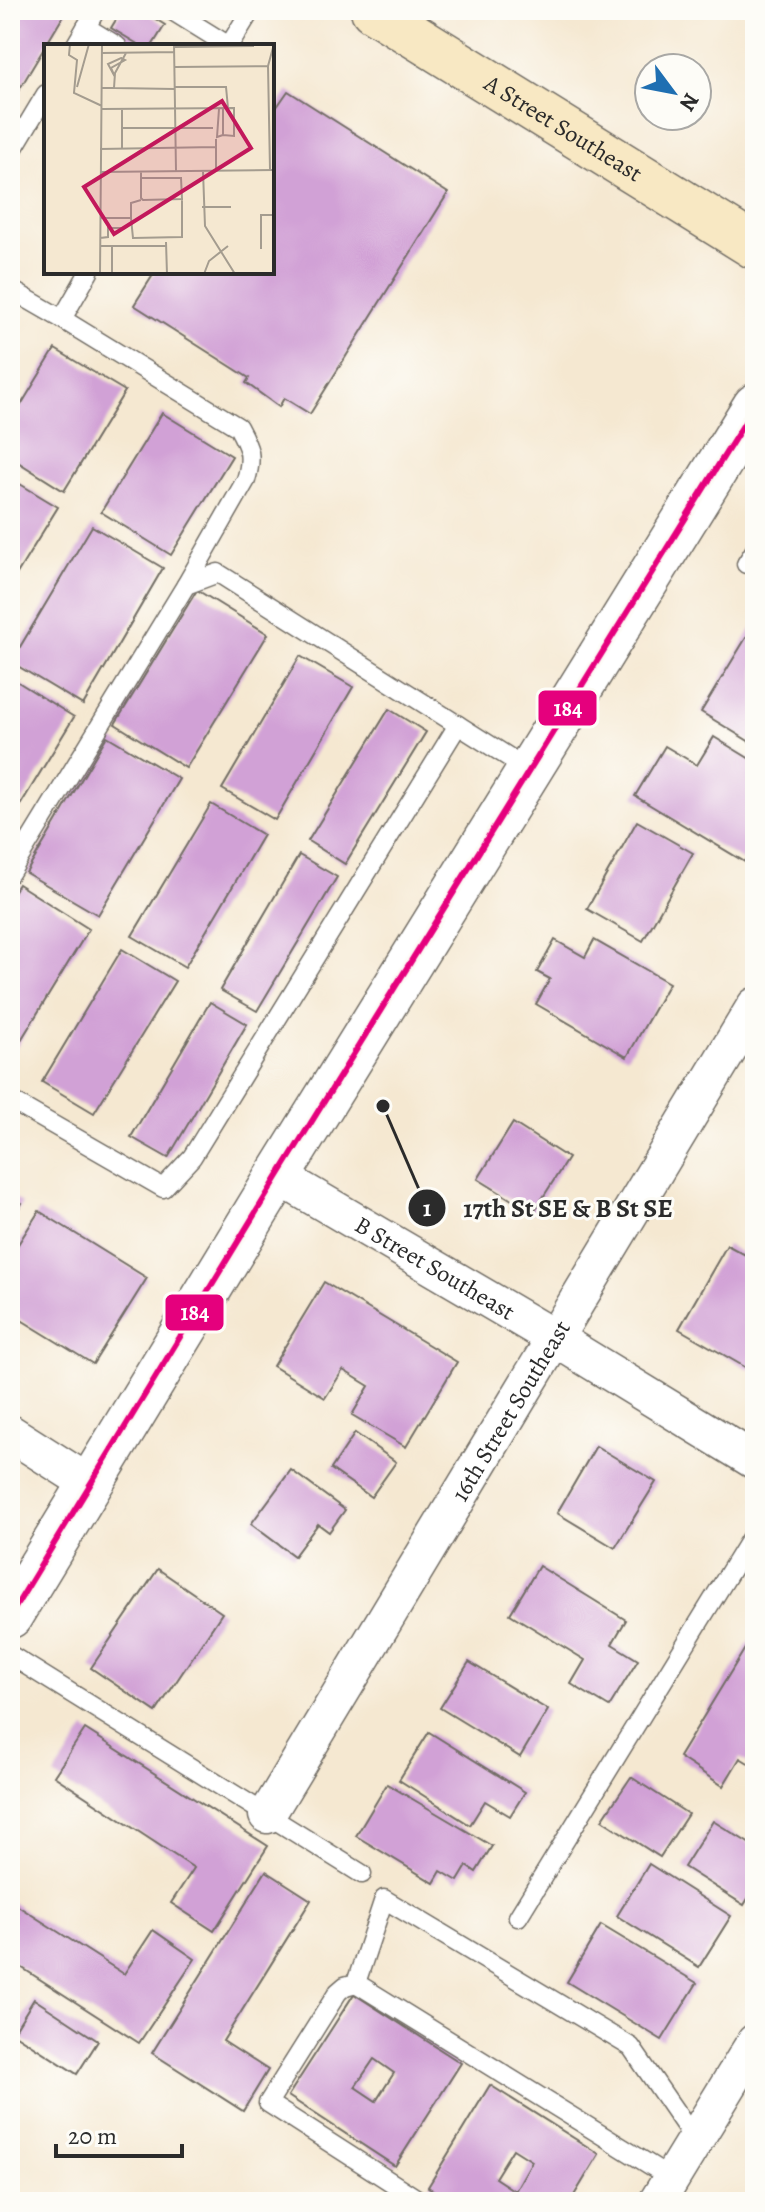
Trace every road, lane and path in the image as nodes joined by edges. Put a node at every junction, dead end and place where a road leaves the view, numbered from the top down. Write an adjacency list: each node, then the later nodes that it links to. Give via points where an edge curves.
1 (96, 10): 5 (lane)
2 (171, 10): 8 (lane)
3 (251, 10): 9 (lane)
4 (373, 10): 12 (main road, A Street Southeast)
5 (86, 27): 6 (lane); 7 (lane)
6 (76, 44)
7 (114, 44)
8 (226, 44)
9 (230, 44)
10 (44, 97): 11 (lane)
11 (10, 154)
12 (755, 247)
13 (88, 274): 15 (lane)
14 (10, 289): 15 (lane)
15 (62, 319): 17 (lane, via 238,427 250,449 246,480)
16 (744, 432): 19 (street)
17 (186, 585): 18 (lane, via 218,573); 20 (lane)
18 (458, 725): 19 (lane); 22 (lane, via 192,1157 163,1188)
19 (529, 770): 23 (street)
20 (10, 873)
21 (755, 1006): 24 (street, 16th Street Southeast)
22 (10, 1100)
23 (278, 1176): 24 (street, B Street Southeast); 27 (street)
24 (554, 1338): 26 (street, B Street Southeast); 31 (street, 16th Street Southeast)
25 (10, 1433): 27 (street)
26 (755, 1461)
27 (90, 1484): 29 (street)
28 (755, 1531): 33 (lane)
29 (10, 1616)
30 (10, 1655): 31 (lane)
31 (267, 1815): 32 (lane)
32 (362, 1874)
33 (518, 1917)
34 (356, 1983): 36 (lane, via 384,1899 631,2047); 37 (lane); 38 (lane, via 338,1992 268,2103)
35 (755, 2042): 36 (street)
36 (695, 2140): 37 (street)
37 (664, 2190)
38 (422, 2202)

